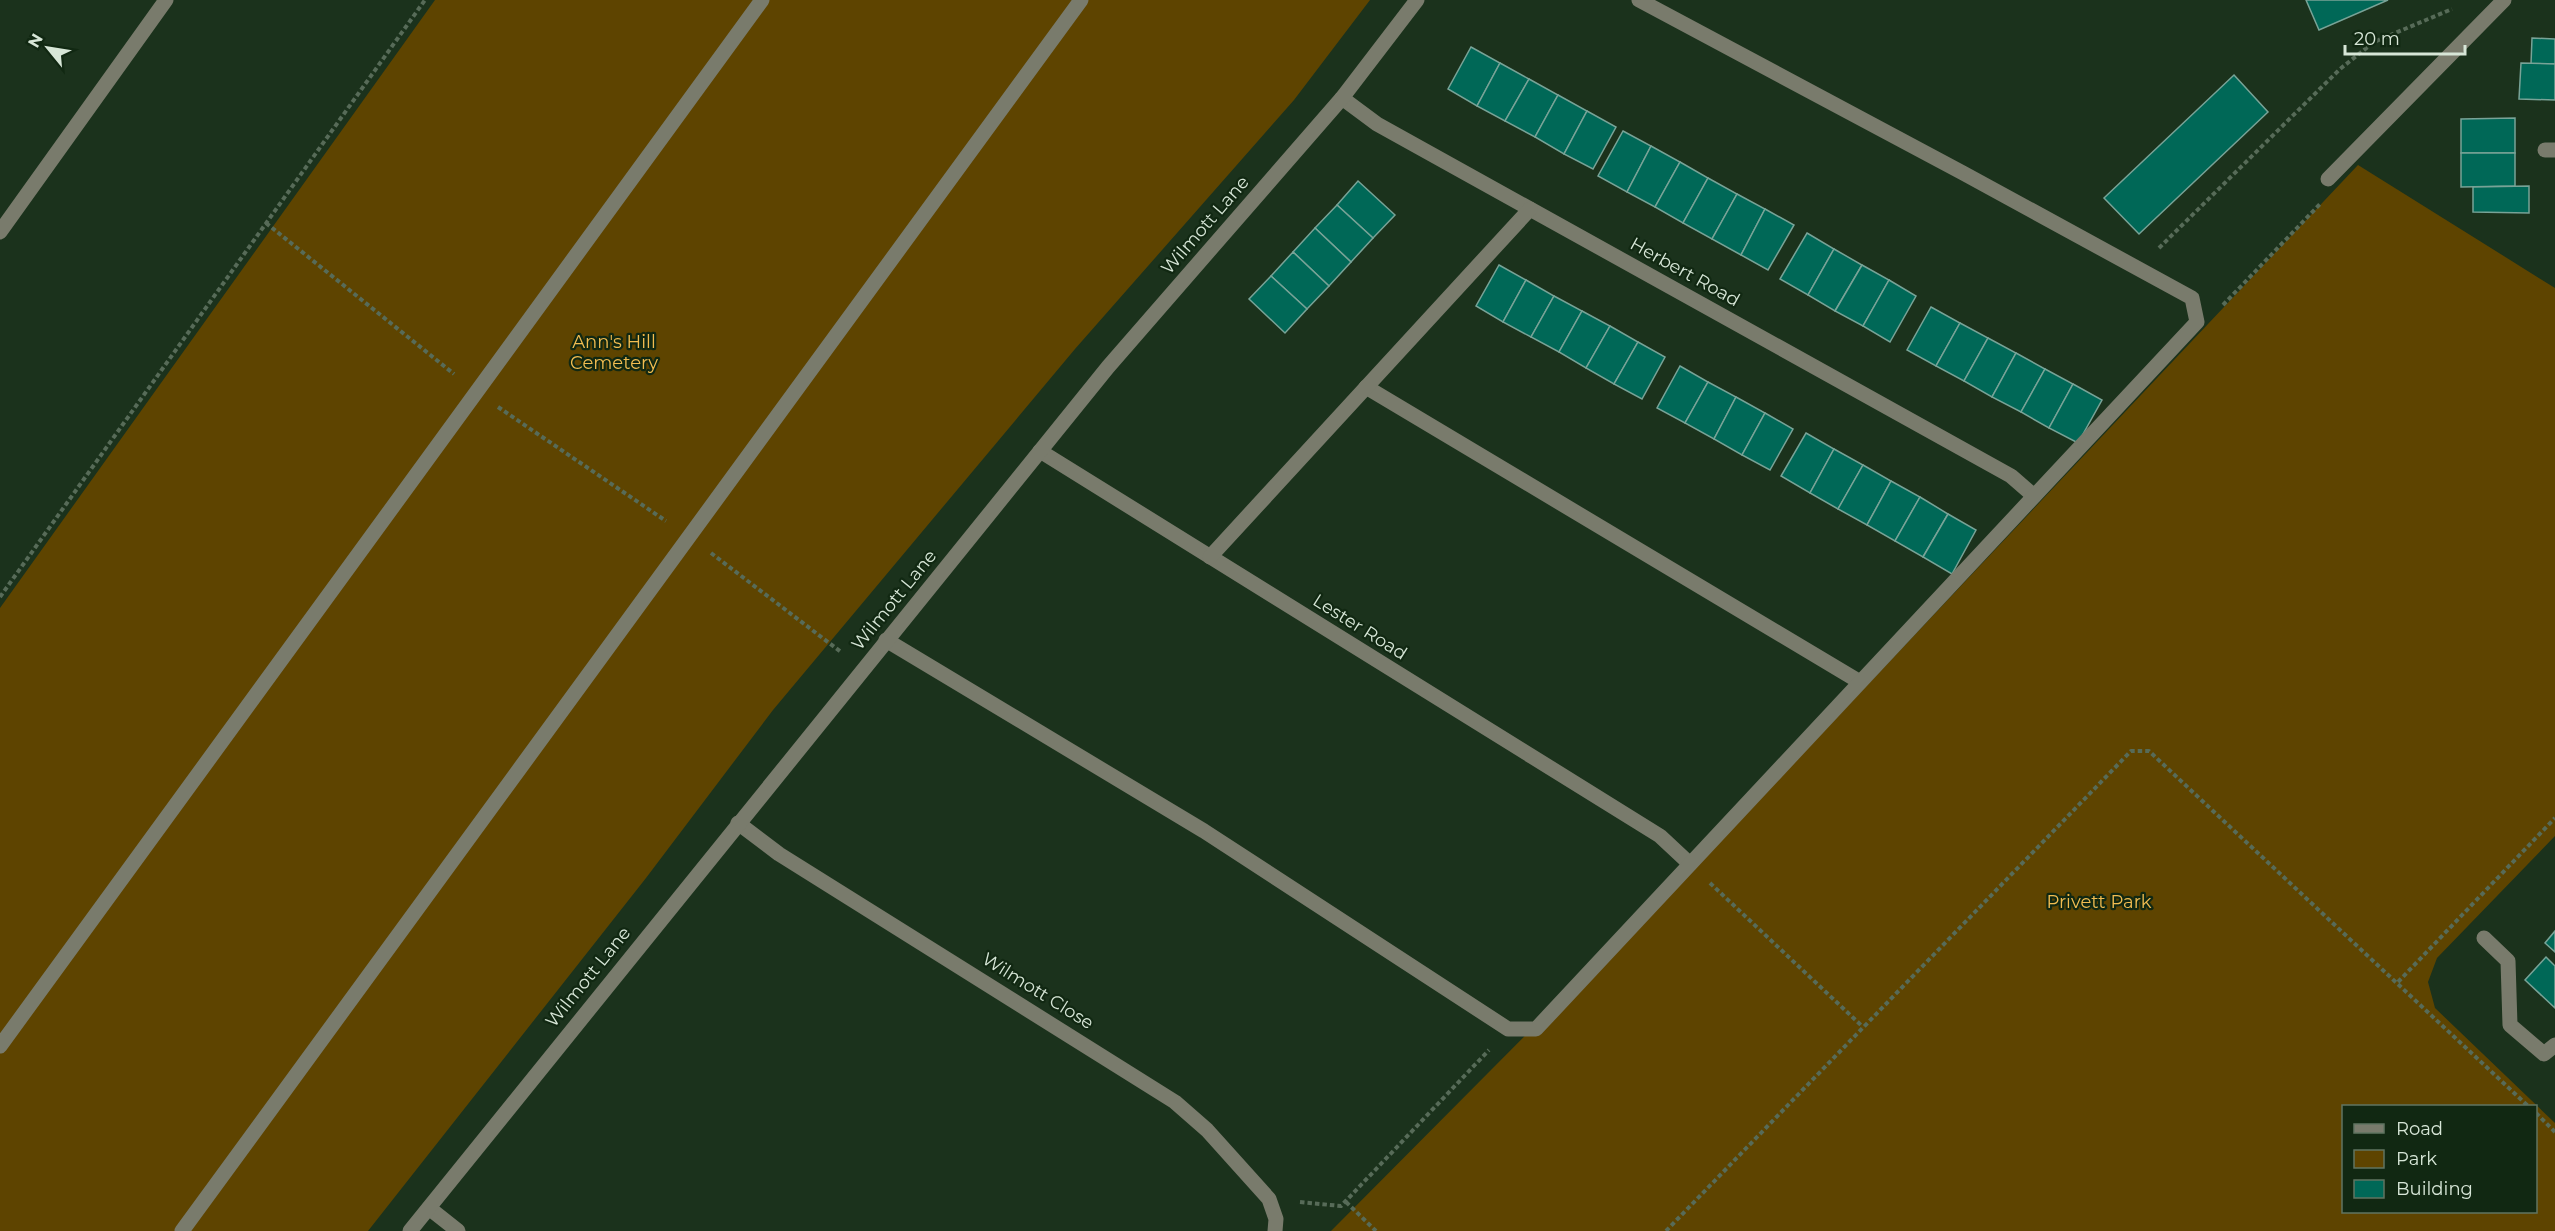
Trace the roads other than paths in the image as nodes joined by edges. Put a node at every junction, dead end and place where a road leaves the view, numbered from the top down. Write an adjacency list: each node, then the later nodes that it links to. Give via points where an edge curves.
1 (166, 0): 10 (street)
2 (762, 0): 21 (street)
3 (1081, 0): 23 (street)
4 (1417, 0): 7 (street, Wilmott Lane)
5 (1639, 0): 13 (street, via 2192,298 2197,322)
6 (2504, 0): 8 (street)
7 (1342, 98): 9 (street, Herbert Road, via 1377,124); 12 (street, Wilmott Lane, via 1148,320)
8 (2328, 179)
9 (1530, 209): 11 (street); 13 (street, Herbert Road, via 2011,476)
10 (0, 232)
11 (1366, 387): 14 (street); 16 (street)
12 (1040, 451): 14 (street, Lester Road); 15 (street, Wilmott Lane)
13 (2034, 496): 16 (street)
14 (1210, 557): 18 (street, Lester Road, via 1660,836)
15 (886, 640): 17 (street, Wilmott Lane); 18 (street, via 1204,831 1508,1029 1536,1029)
16 (1860, 682): 18 (street)
17 (738, 823): 22 (street, Wilmott Lane); 26 (street, Wilmott Close, via 779,854 1175,1102 1207,1130 1269,1199)
18 (1690, 864)
19 (2484, 938): 20 (street, via 2508,961 2510,1025 2544,1054)
20 (2555, 1045)
21 (0, 1046)
22 (429, 1208): 24 (street, Wilmott Lane); 25 (street)
23 (182, 1231)
24 (410, 1231)
25 (458, 1231)
26 (1275, 1231)

